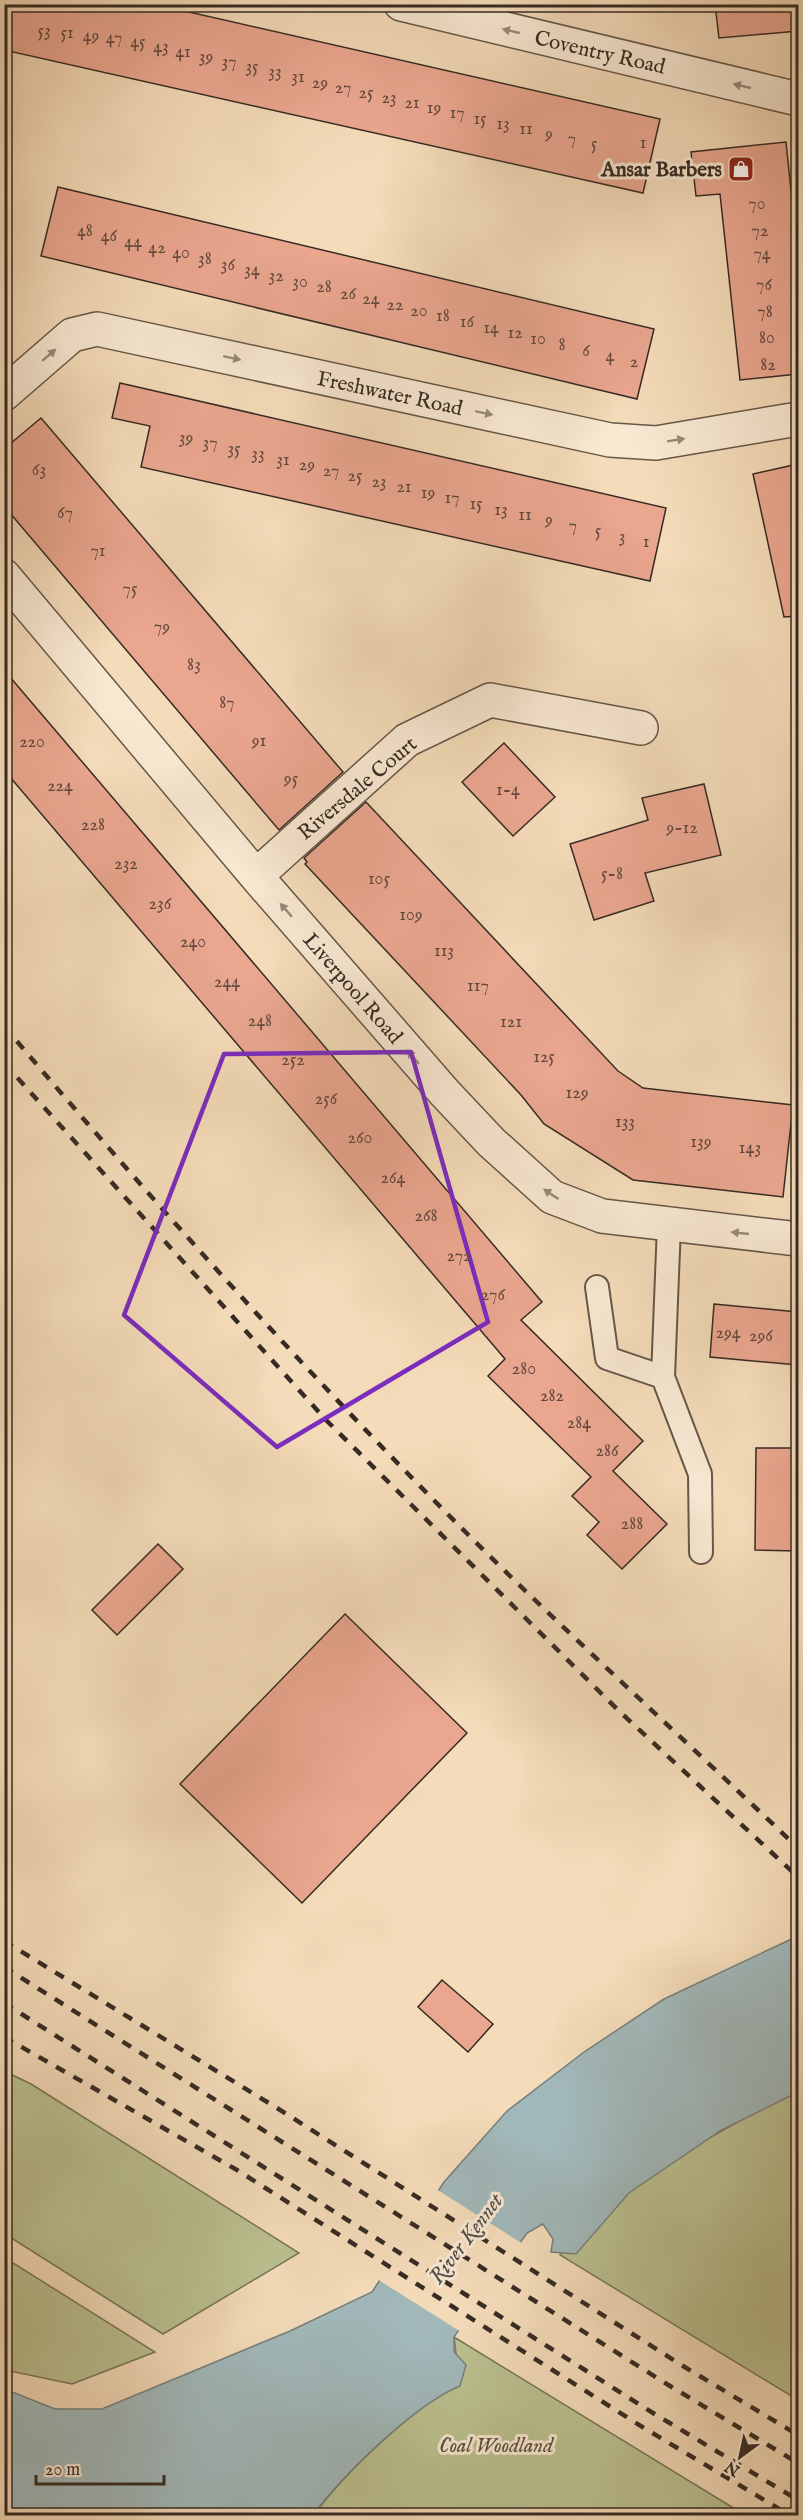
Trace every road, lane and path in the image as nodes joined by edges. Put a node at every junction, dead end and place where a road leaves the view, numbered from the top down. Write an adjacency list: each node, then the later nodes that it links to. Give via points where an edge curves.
1 (401, 4): 2 (street, Coventry Road, one-way to 1)
2 (798, 99)
3 (4, 394): 4 (street, Freshwater Road, one-way to 4, via 72,335 97,329 609,440 656,443)
4 (798, 419)
5 (4, 576): 7 (street, Liverpool Road)
6 (641, 728): 7 (street, Riversdale Court, via 490,700 407,740)
7 (256, 876): 8 (street, Liverpool Road, one-way to 7, via 602,1216 552,1197 491,1142 444,1092)
8 (669, 1225): 9 (street, Liverpool Road, one-way to 8); 11 (lane)
9 (798, 1239)
10 (597, 1287): 11 (lane, via 607,1358)
11 (663, 1377): 12 (lane, via 700,1474)
12 (701, 1552)

